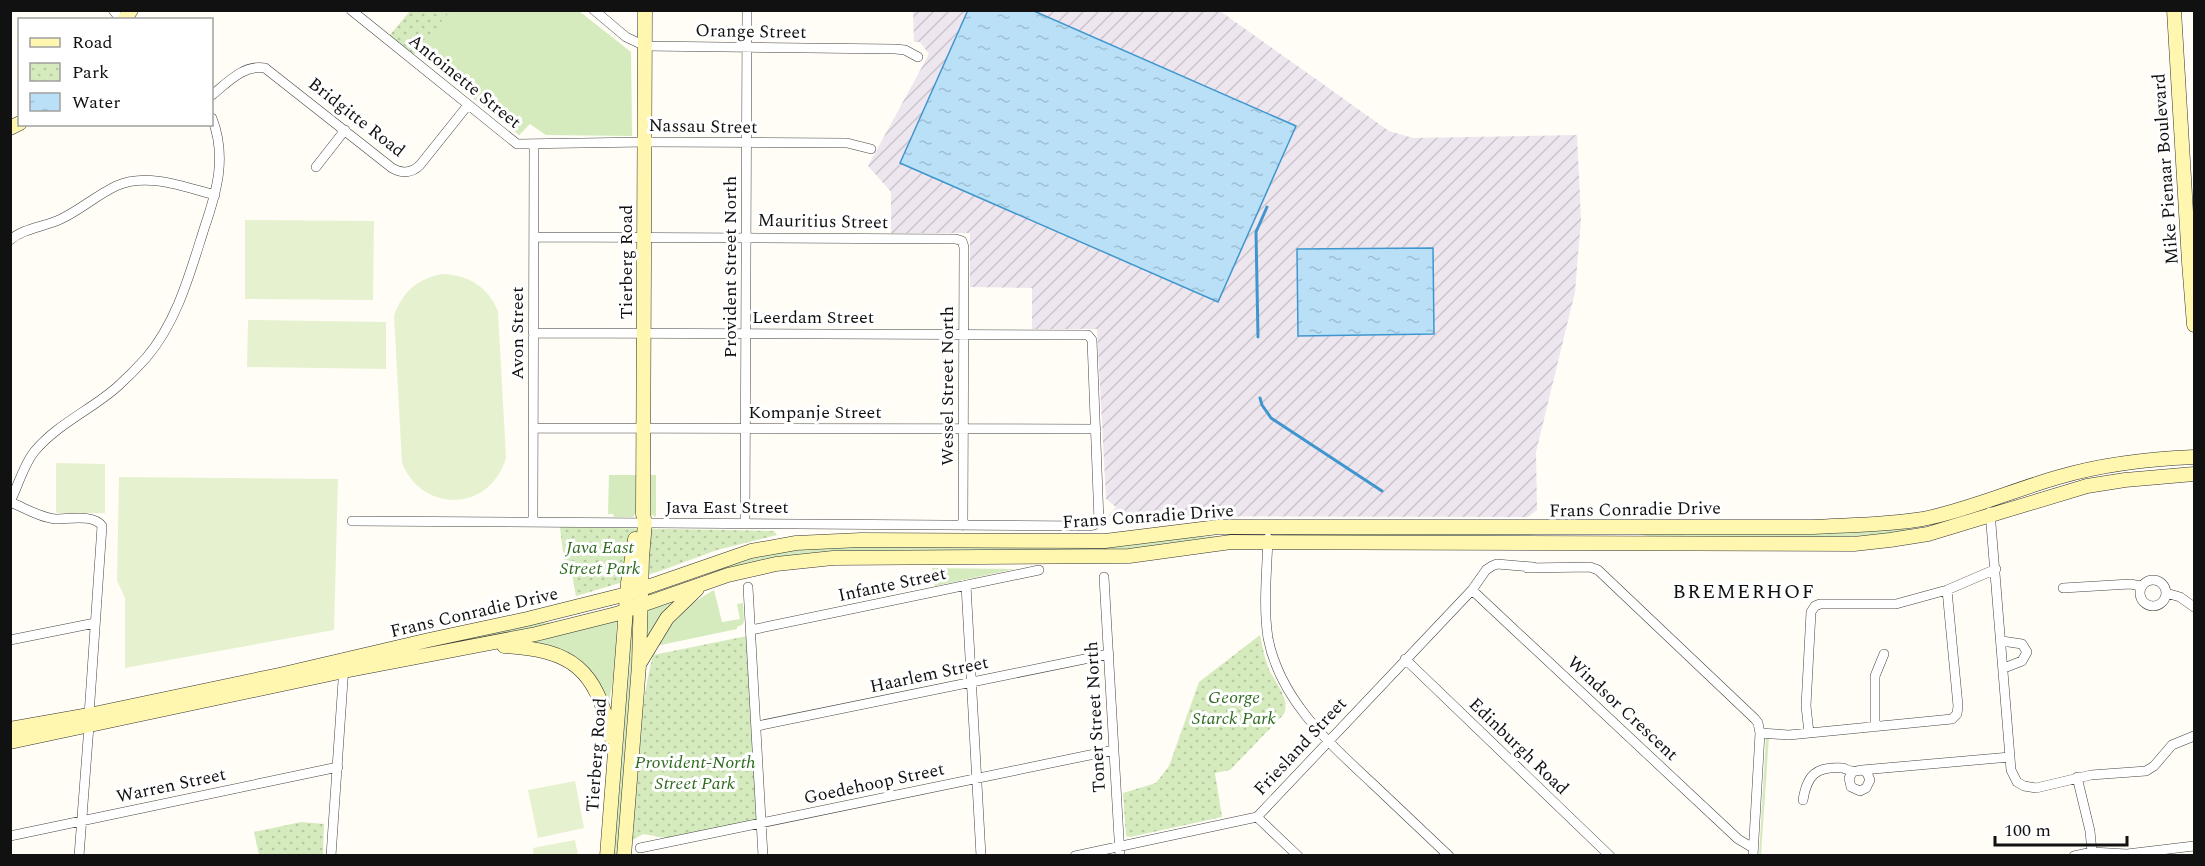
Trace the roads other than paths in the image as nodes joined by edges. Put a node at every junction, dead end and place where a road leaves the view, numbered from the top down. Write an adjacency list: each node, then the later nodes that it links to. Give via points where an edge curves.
1 (351, 10): 10 (street, Antoinette Street)
2 (594, 10): 6 (street, Orange Street, via 626,37)
3 (645, 10): 6 (main road, Tierberg Road)
4 (747, 10): 7 (street, Provident Street North)
5 (2174, 10): 24 (main road, Mike Pienaar Boulevard)
6 (645, 46): 7 (street, Orange Street); 13 (main road, Tierberg Road)
7 (747, 47): 8 (street, Orange Street, via 900,49); 14 (street, Provident Street North)
8 (918, 57)
9 (213, 94): 12 (street, Bridgitte Road, via 246,69 265,68)
10 (468, 105): 12 (street, Bridgitte Road, via 420,165 410,171 392,168); 15 (street, Antoinette Street, via 512,141)
11 (213, 122): 18 (street, via 220,154)
12 (345, 130): 17 (street)
13 (645, 142): 14 (street, Nassau Street); 15 (street, Nassau Street); 20 (main road, Tierberg Road)
14 (747, 143): 16 (street, Nassau Street, via 847,143); 21 (street, Provident Street North)
15 (534, 145): 19 (street, Avon Street)
16 (871, 149)
17 (316, 167)
18 (215, 195): 22 (street, via 166,182 126,183 58,220); 37 (street, via 181,298 147,356 117,387 63,425 36,450)
19 (534, 237): 20 (street, Mauritius Street); 26 (street, Avon Street)
20 (644, 237): 21 (street, Mauritius Street); 25 (main road, Tierberg Road)
21 (746, 237): 23 (street, Mauritius Street, via 956,239); 27 (street, Provident Street North)
22 (10, 240)
23 (964, 247): 28 (street, Wessel Street North)
24 (2194, 325)
25 (644, 332): 26 (street, Leerdam Street); 27 (street, Leerdam Street); 30 (main road, Tierberg Road)
26 (533, 333): 29 (street, Avon Street)
27 (746, 333): 28 (street, Leerdam Street); 31 (street, Provident Street North)
28 (964, 334): 32 (street, Wessel Street North); 33 (street, Leerdam Street, via 1091,338)
29 (533, 428): 30 (street, Kompanje Street); 41 (street, Avon Street)
30 (644, 428): 31 (street, Kompanje Street); 39 (main road, Tierberg Road)
31 (746, 428): 32 (street, Kompanje Street); 42 (street, Provident Street North)
32 (964, 429): 33 (street, Kompanje Street); 43 (street, Wessel Street North)
33 (1096, 429): 43 (street, Java East Street, via 1099,521 1095,525)
34 (2194, 457): 36 (main road, Frans Conradie Drive, via 2097,468)
35 (2194, 474): 38 (main road, Frans Conradie Drive, via 2087,486)
36 (1989, 499): 38 (street); 44 (main road, Frans Conradie Drive, via 1925,518 1813,527)
37 (10, 502): 62 (street, via 51,518 93,519 100,523)
38 (1990, 515): 45 (main road, Frans Conradie Drive, via 1908,538 1854,544); 46 (street)
39 (642, 520): 41 (street, Java East Street); 42 (street, Java East Street); 55 (main road, Tierberg Road); 58 (main road, Tierberg Road)
40 (352, 521): 41 (street, Java East Street)
41 (533, 521)
42 (746, 524): 43 (street, Java East Street)
43 (963, 526)
44 (1268, 526): 45 (street); 55 (main road, Frans Conradie Drive, via 1218,527 1105,541 804,543 751,551)
45 (1268, 542): 49 (main road, Frans Conradie Drive, via 1212,544 1105,557 815,559 751,569); 81 (street, via 1266,614 1273,655 1295,701)
46 (1996, 569): 56 (street); 65 (street)
47 (1039, 570): 50 (street, Infante Street)
48 (1104, 576): 67 (street, Toner Street North)
49 (703, 584): 59 (main road, Frans Conradie Drive); 70 (main road, via 667,618)
50 (966, 585): 63 (street, Infante Street); 73 (street)
51 (2141, 586): 54 (street); 57 (street, via 2157,580); 57 (street, via 2140,597 2148,606 2160,604)
52 (748, 587): 63 (street)
53 (1474, 587): 69 (street, Friesland Street); 78 (street, Friesland Street, via 1496,568 1590,567 1600,572 1755,719); 97 (street, Windsor Crescent)
54 (2063, 588)
55 (642, 589): 58 (main road, Frans Conradie Drive); 59 (main road, Tierberg Road)
56 (1947, 590): 76 (street, via 1957,714 1946,721); 79 (street, via 1896,604 1815,606 1811,612 1806,706)
57 (2166, 593): 60 (street)
58 (627, 594): 61 (main road, Tierberg Road); 71 (main road, Frans Conradie Drive)
59 (641, 606): 61 (main road, Frans Conradie Drive); 70 (main road, Tierberg Road)
60 (2194, 606)
61 (626, 610): 66 (main road, Frans Conradie Drive); 84 (main road, Tierberg Road)
62 (95, 623): 64 (street); 74 (street)
63 (751, 630): 75 (street)
64 (10, 640)
65 (2002, 641): 72 (street); 72 (street, via 2022,644 2027,652 2022,661)
66 (487, 645): 71 (main road, Frans Conradie Drive); 84 (main road, via 544,650 578,667 602,701)
67 (1109, 654): 73 (street, Haarlem Street); 83 (street, Toner Street North)
68 (1884, 654): 76 (street, via 1875,676)
69 (1405, 659): 81 (street, Friesland Street); 108 (street, Edinburgh Road)
70 (639, 665): 102 (main road, Tierberg Road)
71 (344, 666): 74 (main road, Frans Conradie Drive); 86 (street)
72 (2004, 668): 85 (street)
73 (972, 682): 75 (street, Haarlem Street); 88 (street)
74 (89, 721): 77 (main road, Frans Conradie Drive); 82 (main road, Frans Conradie Drive); 91 (street)
75 (757, 726): 92 (street)
76 (1875, 727): 79 (street)
77 (10, 729)
78 (1760, 733): 79 (street); 97 (street)
79 (1809, 733)
80 (2194, 736): 87 (street, via 2172,745 2151,769)
81 (1327, 741): 90 (street, Friesland Street); 107 (street)
82 (10, 742)
83 (1114, 750): 88 (street, Goedehoop Street); 96 (street, Toner Street North)
84 (615, 754): 101 (main road, Tierberg Road)
85 (2010, 757): 87 (street, via 2014,778 2024,786 2043,788); 89 (street, via 1861,773 1839,768 1817,771 1808,780)
86 (338, 767): 91 (street, Warren Street); 100 (street)
87 (2077, 777): 98 (street)
88 (977, 778): 92 (street, Goedehoop Street); 104 (street)
89 (1803, 800)
90 (1257, 817): 96 (street, Friesland Street); 106 (street)
91 (82, 821): 93 (street, Warren Street); 99 (street)
92 (761, 823): 95 (street, Goedehoop Street); 103 (street)
93 (10, 836)
94 (2194, 846): 98 (street, via 2127,854)
95 (640, 848)
96 (1119, 851): 105 (street, Friesland Street)
97 (1753, 852)
98 (2092, 852): 109 (street)
99 (79, 855)
100 (331, 855)
101 (607, 855)
102 (624, 855)
103 (763, 855)
104 (981, 855)
105 (1075, 855)
106 (1298, 855)
107 (1449, 855)
108 (1610, 855)
109 (2074, 855)

